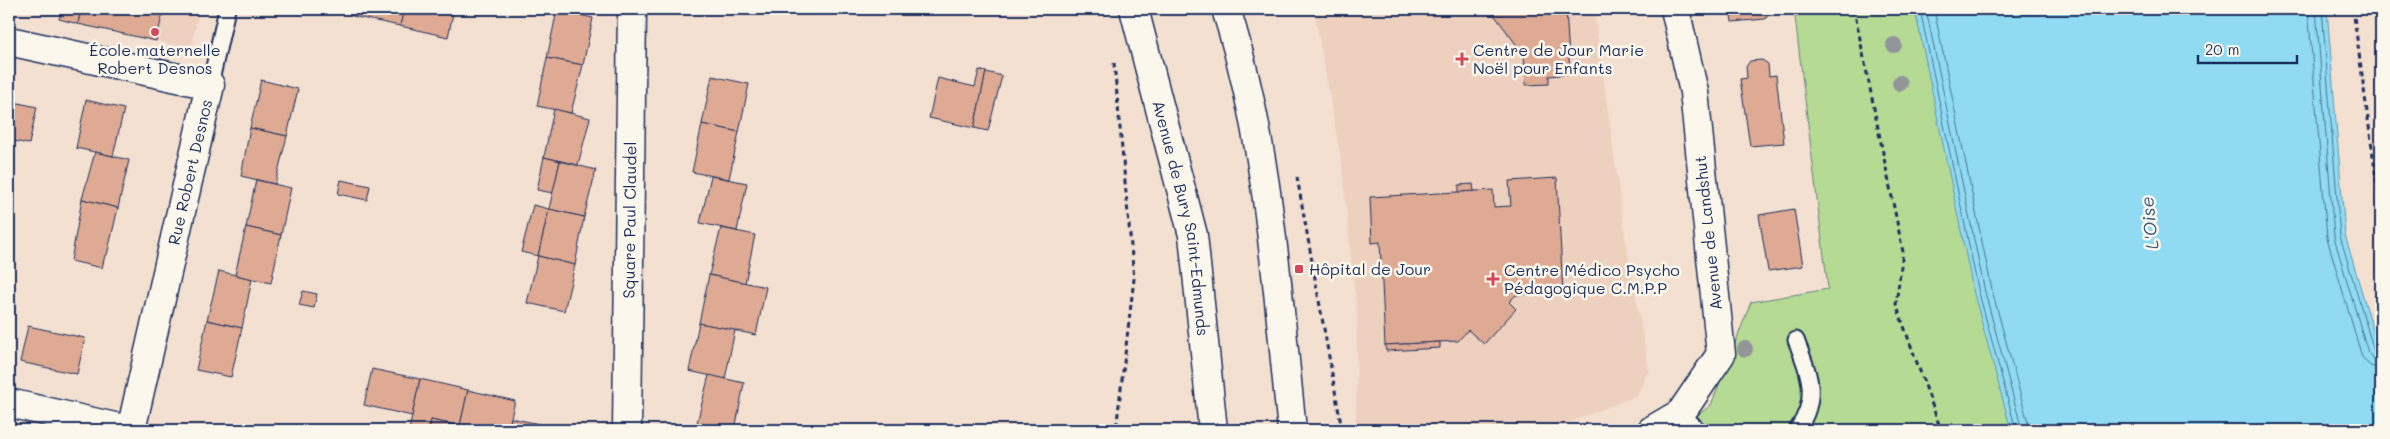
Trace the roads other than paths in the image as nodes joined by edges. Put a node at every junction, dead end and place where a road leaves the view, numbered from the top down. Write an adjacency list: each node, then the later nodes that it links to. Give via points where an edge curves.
1 (227, 9): 7 (lane)
2 (632, 9): 12 (street, Square Paul Claudel)
3 (1134, 9): 13 (street, Avenue de Bury Saint-Edmunds, via 1193,235)
4 (1226, 9): 14 (street, via 1239,52 1263,166)
5 (1675, 9): 10 (street, Avenue de Landshut, via 1694,92 1720,354)
6 (9, 41): 7 (street, Rue Robert Desnos)
7 (210, 85): 11 (street, Rue Robert Desnos)
8 (1796, 340): 16 (lane, via 1811,379 1808,415)
9 (9, 403): 11 (street)
10 (1690, 422): 15 (street, Avenue de Landshut)
11 (129, 430)
12 (627, 430)
13 (1213, 430)
14 (1292, 430)
15 (1652, 430)
16 (1797, 430)

